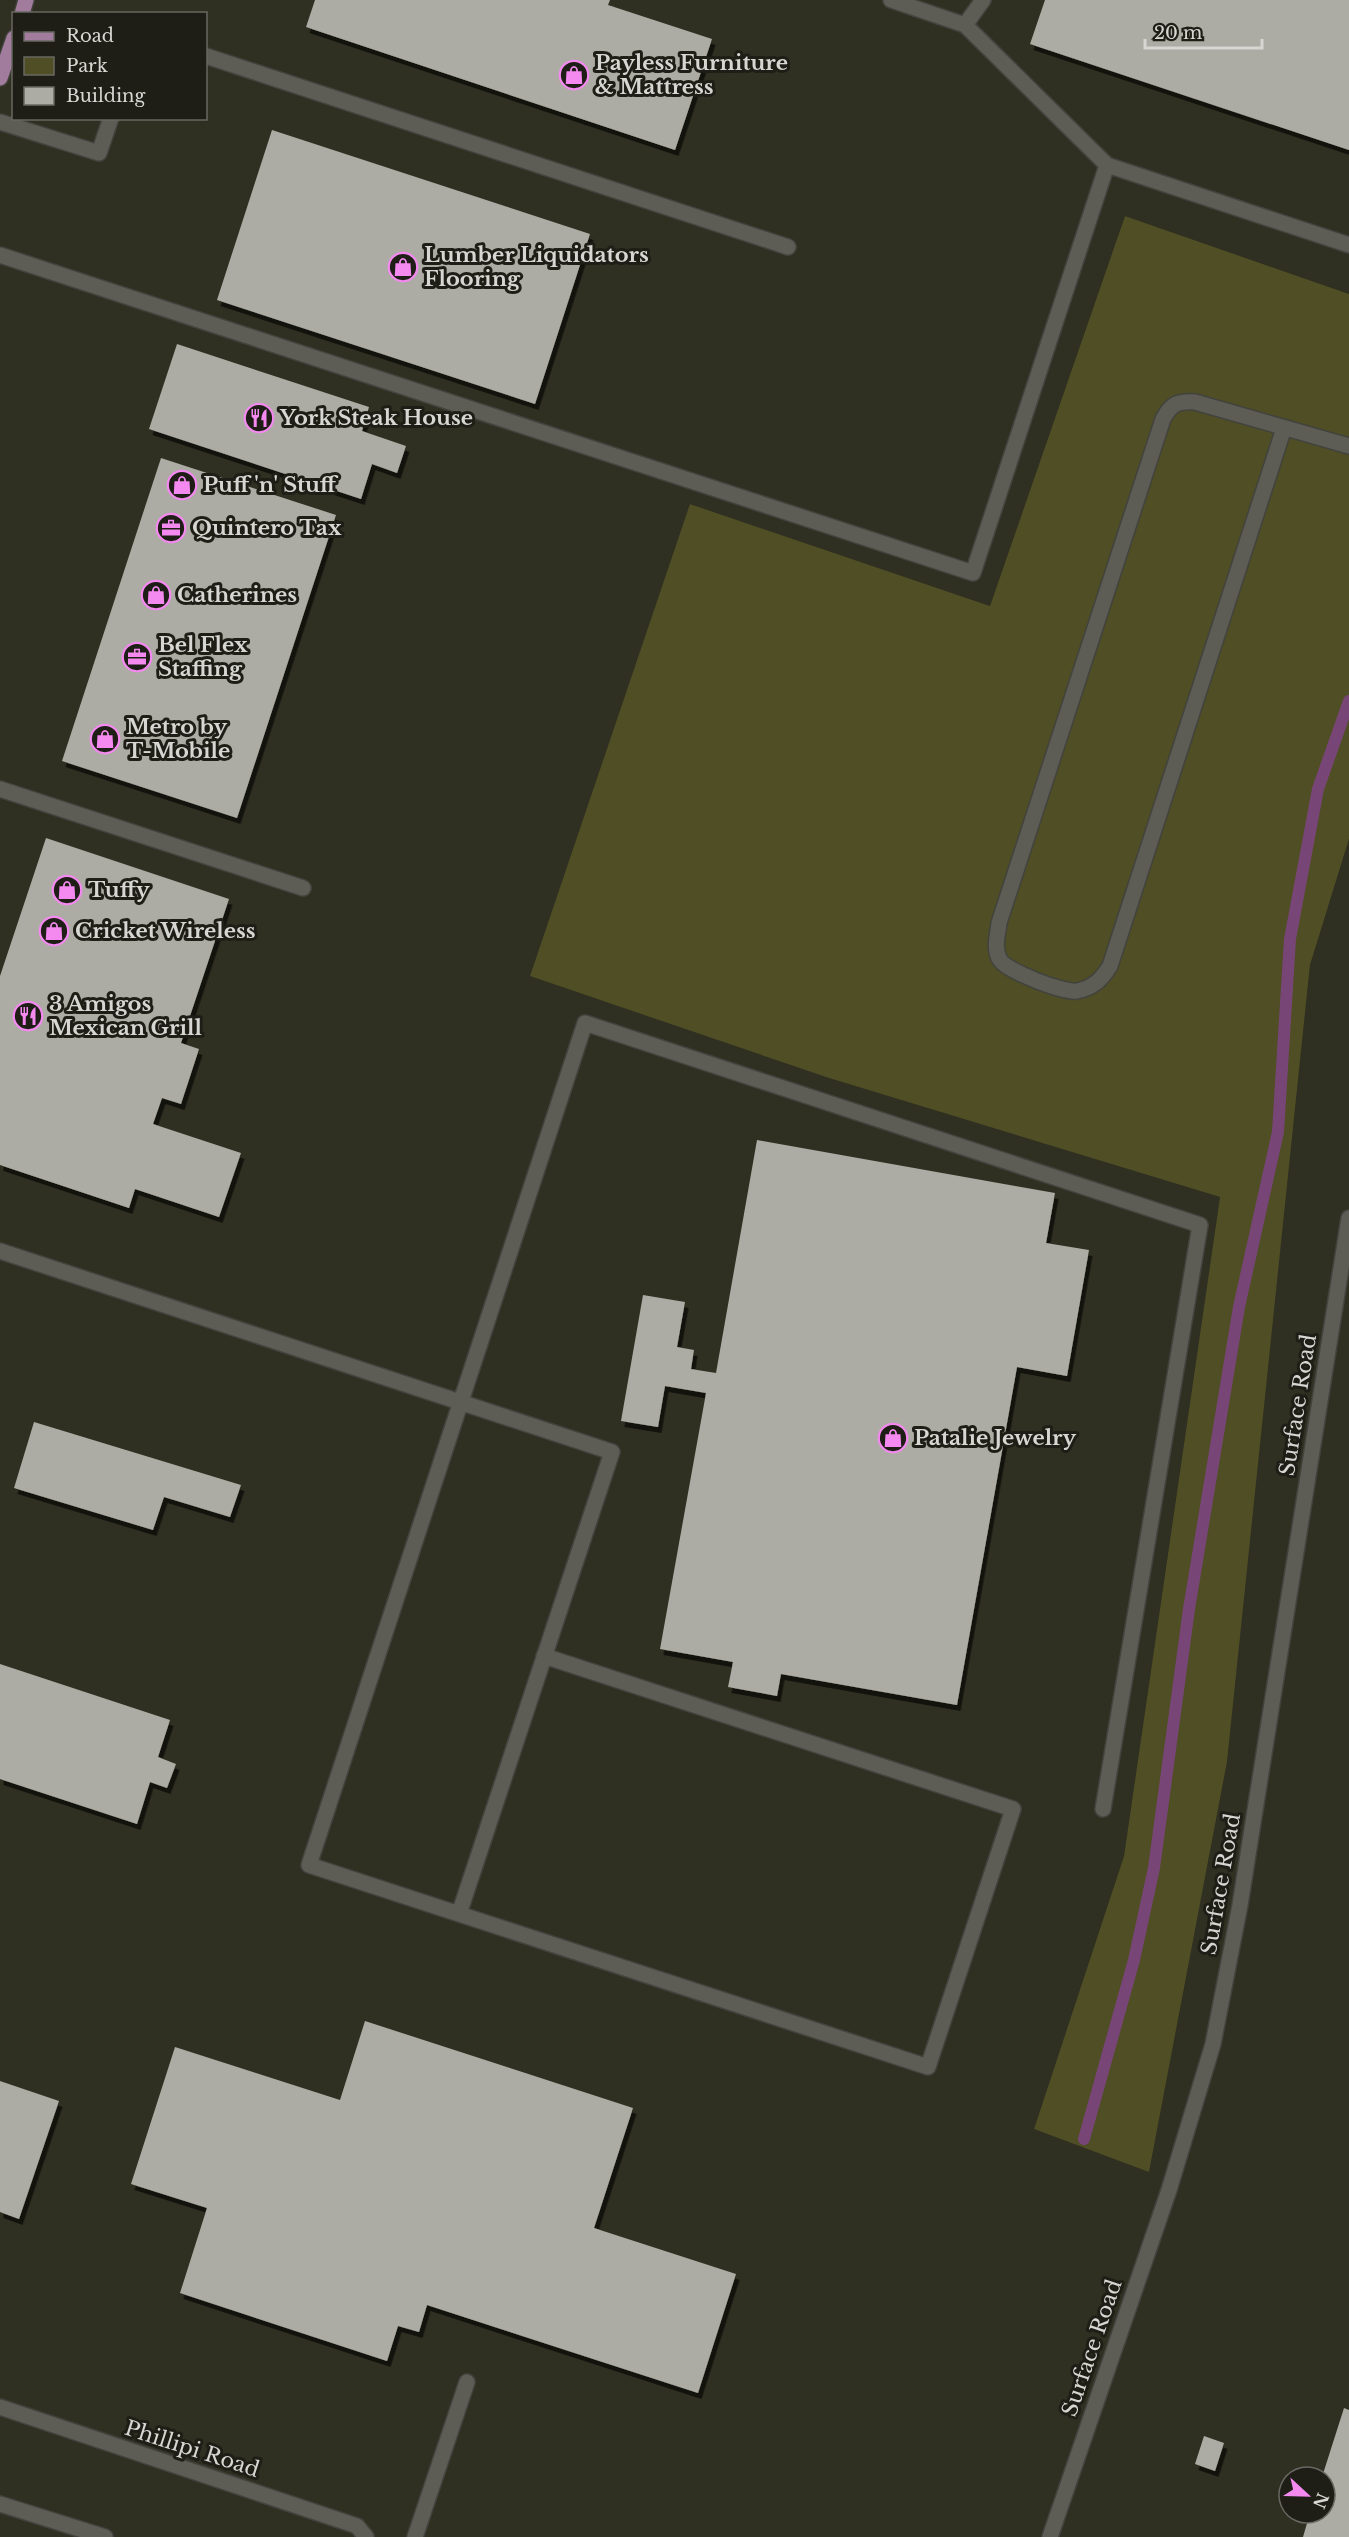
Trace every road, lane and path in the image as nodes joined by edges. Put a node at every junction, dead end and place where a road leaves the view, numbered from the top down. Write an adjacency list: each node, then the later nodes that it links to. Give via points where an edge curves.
1 (891, 0): 3 (street)
2 (983, 0): 3 (street)
3 (965, 25): 9 (street)
4 (12, 44): 6 (main road)
5 (207, 56): 11 (street)
6 (0, 78)
7 (110, 120): 8 (street, via 99,153)
8 (0, 122)
9 (1107, 165): 10 (street); 12 (street, via 973,573)
10 (1349, 245)
11 (788, 247)
12 (0, 255)
13 (1284, 428): 13 (street, via 1195,402 1179,401 1170,406 1163,419 999,922 996,947 1007,968 1074,992 1089,988 1110,966); 14 (street)
14 (1349, 446)
15 (0, 789): 16 (street)
16 (303, 888)
17 (1349, 1218): 29 (street, Surface Road, via 1240,1905 1213,2044 1169,2190)
18 (0, 1251): 19 (street)
19 (461, 1403): 20 (street, via 612,1452); 21 (street, via 585,1023 1200,1225); 22 (street, via 309,1864)
20 (544, 1656): 22 (street); 22 (street, via 1013,1809 928,2067)
21 (1104, 1809)
22 (459, 1914)
23 (467, 2382): 28 (street)
24 (0, 2407): 27 (street, Phillipi Road, via 357,2526)
25 (0, 2504): 26 (street)
26 (105, 2537)
27 (366, 2537)
28 (415, 2537)
29 (1050, 2537)

